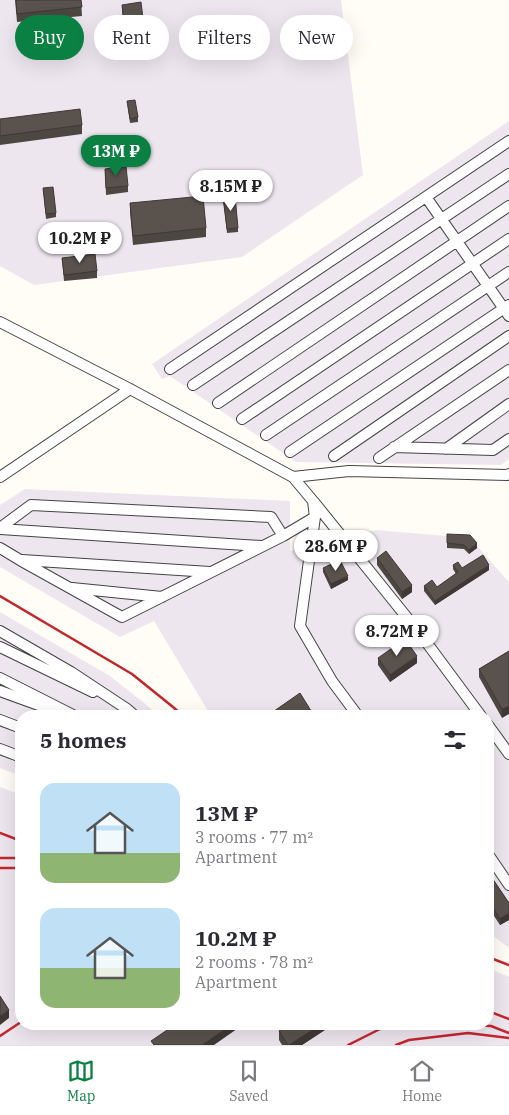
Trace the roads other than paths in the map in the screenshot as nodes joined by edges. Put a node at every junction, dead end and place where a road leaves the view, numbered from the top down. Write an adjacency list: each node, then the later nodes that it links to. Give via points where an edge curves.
1 (509, 140): 3 (street)
2 (509, 174): 5 (street)
3 (426, 197): 5 (street); 14 (street)
4 (509, 206): 7 (street)
5 (442, 219): 7 (street); 16 (street)
6 (509, 239): 8 (street)
7 (457, 241): 8 (street); 18 (street)
8 (472, 263): 10 (street); 20 (street)
9 (509, 272): 10 (street)
10 (488, 286): 11 (street); 21 (street)
11 (507, 310): 25 (street)
12 (0, 322): 17 (street)
13 (509, 336): 26 (street)
14 (170, 369)
15 (509, 370): 23 (street)
16 (193, 385)
17 (130, 389): 29 (street); 30 (street)
18 (218, 403)
19 (509, 404): 24 (street)
20 (242, 419)
21 (266, 435)
22 (509, 439): 24 (street, via 493,450)
23 (394, 447): 24 (street); 27 (street)
24 (446, 449)
25 (290, 452)
26 (334, 456)
27 (379, 458)
28 (508, 476): 30 (street, via 349,472)
29 (0, 477)
30 (293, 478): 31 (street)
31 (313, 501): 32 (street); 50 (street, via 422,635)
32 (315, 517): 34 (street); 49 (street, via 300,626 332,681)
33 (0, 528): 34 (street, via 31,505 271,517); 35 (street)
34 (283, 536): 35 (street)
35 (262, 546): 38 (street)
36 (0, 548): 37 (street)
37 (19, 559): 38 (street); 39 (street)
38 (211, 572): 40 (street)
39 (69, 588): 40 (street); 40 (street, via 122,617)
40 (162, 596)
41 (0, 631): 48 (street, via 71,672)
42 (0, 647): 47 (street)
43 (0, 678): 46 (street)
44 (0, 691): 45 (street)
45 (53, 710)
46 (63, 710)
47 (125, 710)
48 (127, 710)
49 (354, 710)
50 (477, 710)
51 (0, 720): 52 (street)
52 (15, 726)
53 (494, 733): 55 (street)
54 (0, 749): 56 (street)
55 (509, 754)
56 (15, 755)
57 (494, 863): 58 (street)
58 (509, 885)

